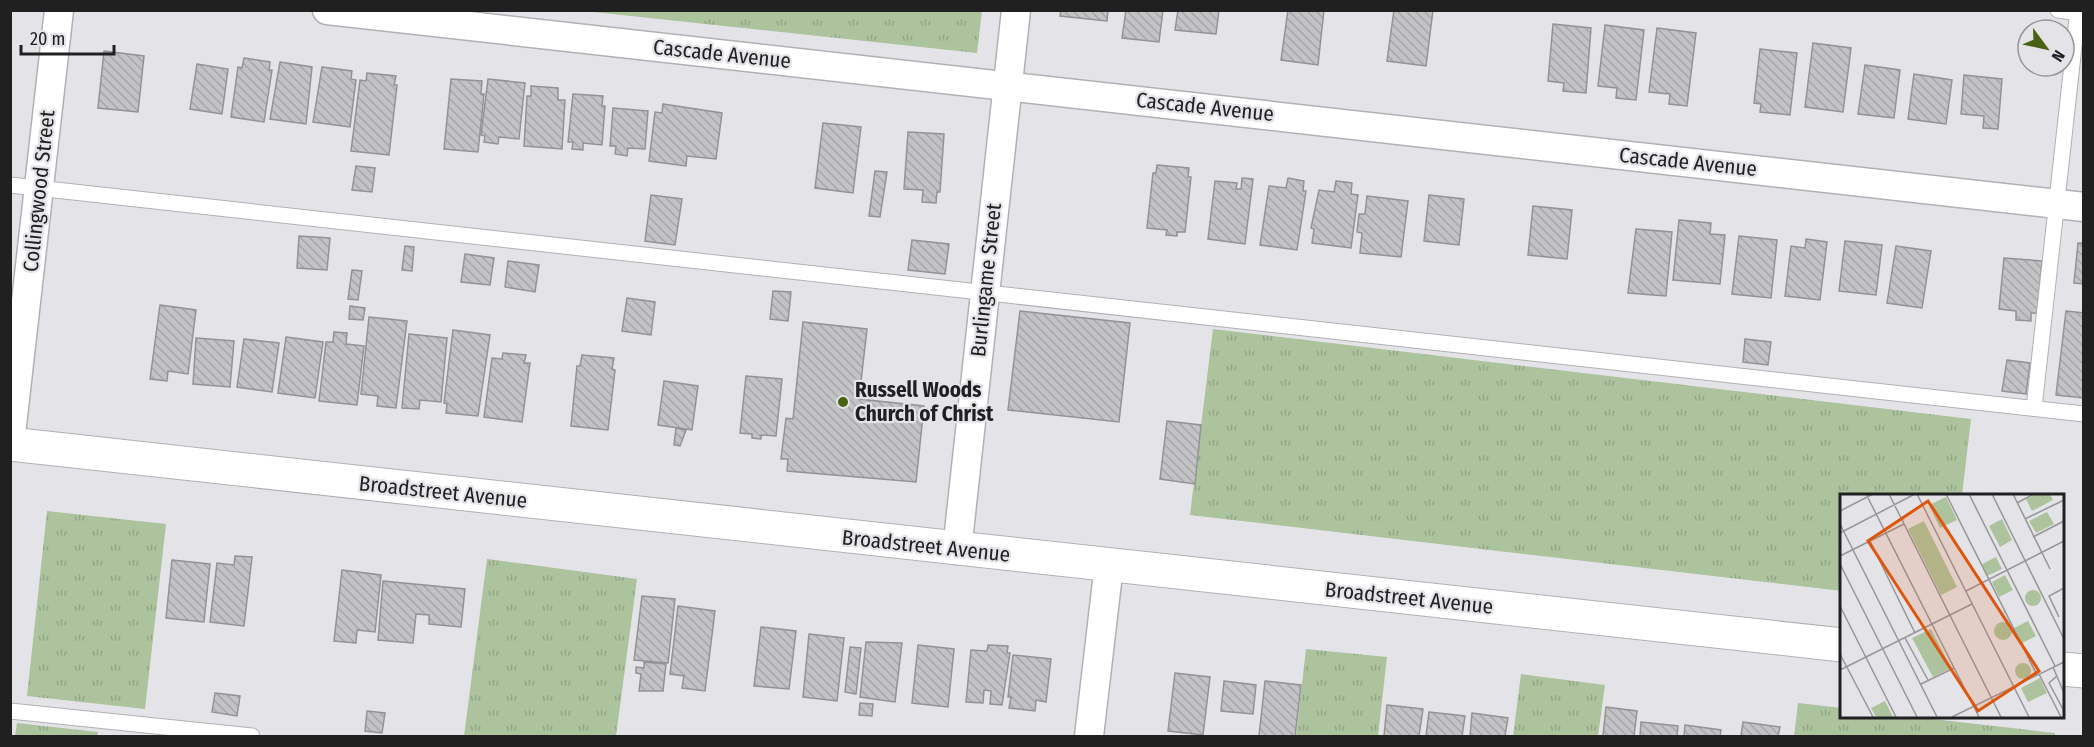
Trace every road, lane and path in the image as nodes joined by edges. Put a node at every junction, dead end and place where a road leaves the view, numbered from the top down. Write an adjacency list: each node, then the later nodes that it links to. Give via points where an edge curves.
1 (59, 10): 9 (street, Collingwood Street)
2 (327, 10): 6 (street, Cascade Avenue)
3 (1016, 10): 7 (street, Burlingame Street)
4 (2058, 10): 5 (lane)
5 (2078, 12): 10 (lane)
6 (504, 20): 7 (street, Cascade Avenue)
7 (1007, 85): 10 (street, Cascade Avenue); 11 (street, Burlingame Street)
8 (10, 185): 9 (lane)
9 (39, 188): 11 (lane); 14 (street, Collingwood Street)
10 (2071, 206): 12 (lane)
11 (985, 292): 12 (lane); 15 (street, Burlingame Street)
12 (2034, 408): 13 (lane)
13 (2084, 414)
14 (10, 443): 15 (street, Broadstreet Avenue)
15 (957, 549): 16 (street, Broadstreet Avenue)
16 (1109, 565): 17 (street, Broadstreet Avenue); 22 (street)
17 (1840, 645)
18 (2064, 669): 19 (street)
19 (2084, 671)
20 (10, 711): 21 (lane)
21 (252, 736)
22 (1089, 736)

